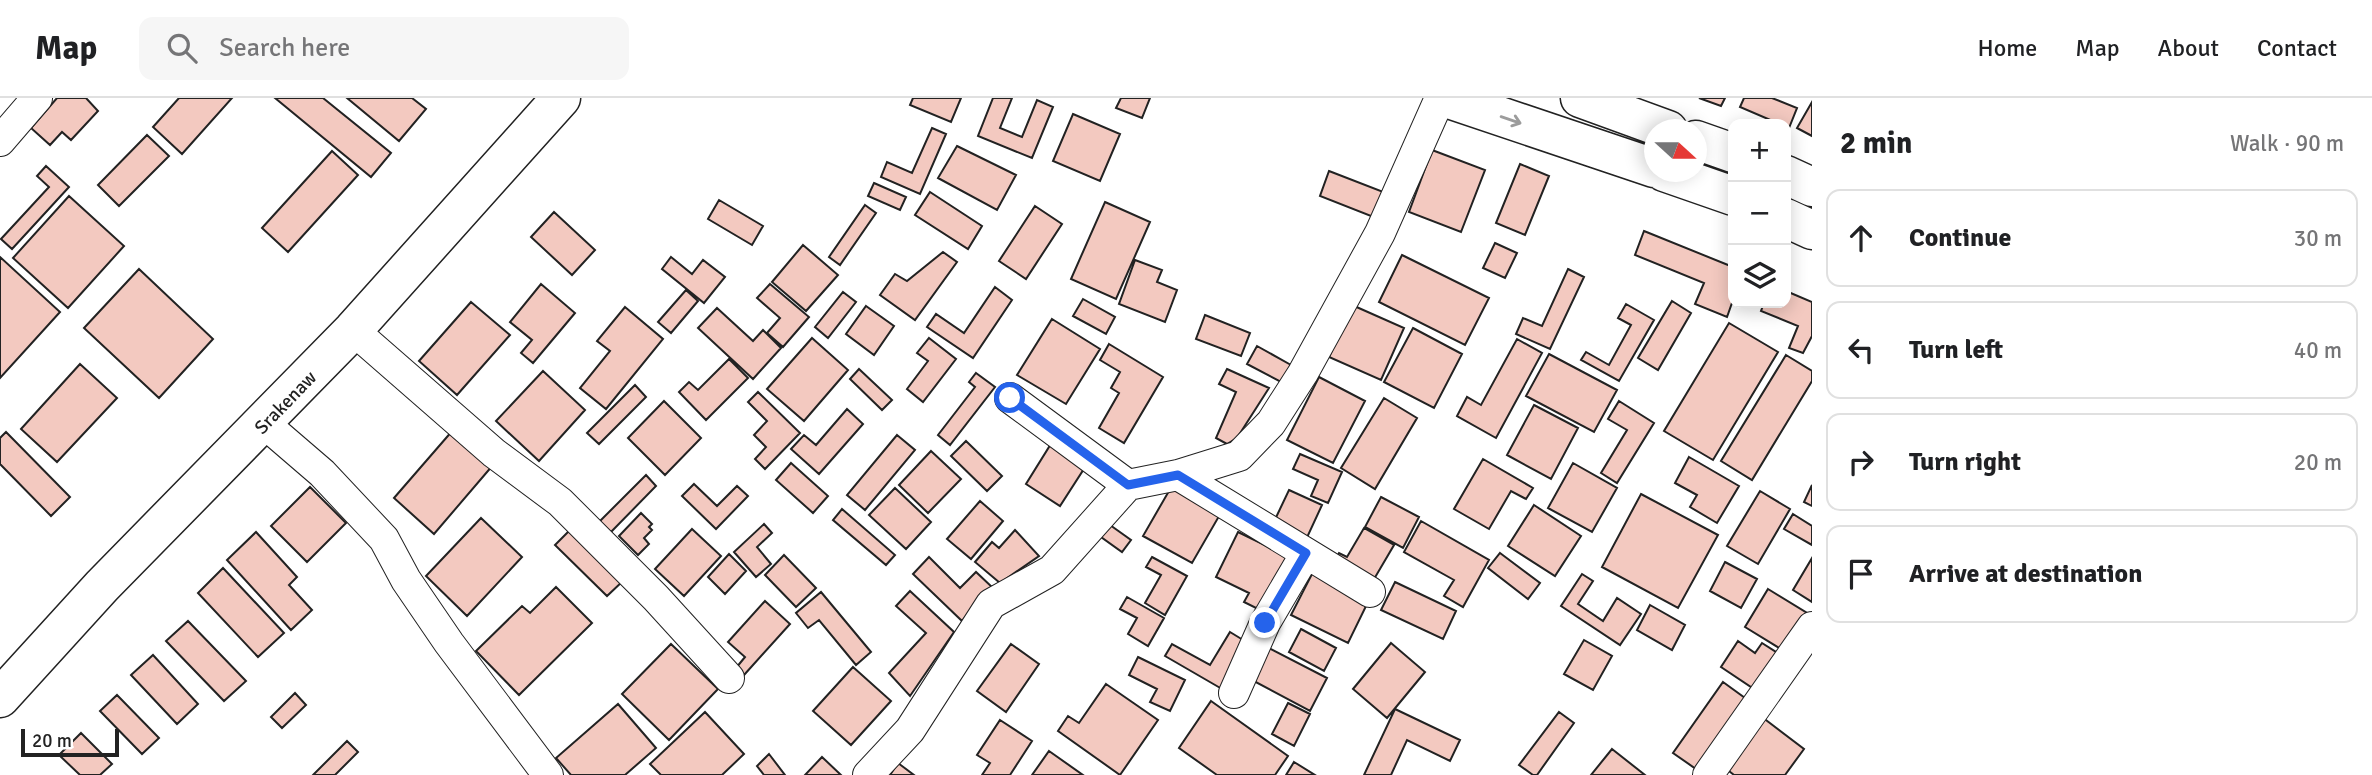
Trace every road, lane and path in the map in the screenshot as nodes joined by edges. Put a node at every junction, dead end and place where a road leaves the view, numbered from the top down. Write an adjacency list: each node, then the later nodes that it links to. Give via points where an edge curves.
1 (37, 98): 7 (street)
2 (561, 98): 17 (main road, Srakenaw)
3 (1440, 98): 20 (street, via 1380,233 1271,423 1239,456)
4 (1446, 98): 10 (main road, one-way to 10)
5 (1580, 98): 6 (main road)
6 (1644, 121)
7 (0, 141)
8 (1707, 144): 9 (main road)
9 (1728, 151)
10 (1644, 165)
11 (1791, 177): 13 (main road)
12 (1693, 182): 14 (main road)
13 (1812, 187)
14 (1728, 194)
15 (1791, 220): 16 (main road)
16 (1812, 230)
17 (354, 330): 19 (main road, Srakenaw); 25 (street, via 494,453 560,502)
18 (1010, 398): 21 (street)
19 (265, 424): 27 (main road, Srakenaw, via 102,586); 28 (street, via 322,473 384,538 449,643)
20 (1178, 475): 21 (street); 22 (street)
21 (1128, 485): 29 (street, via 1052,570 991,604 910,730)
22 (1306, 553): 23 (street); 26 (street, via 1265,623)
23 (1370, 592)
24 (1812, 627): 30 (street)
25 (729, 678)
26 (1234, 693)
27 (0, 698)
28 (548, 775)
29 (868, 775)
30 (1708, 775)

